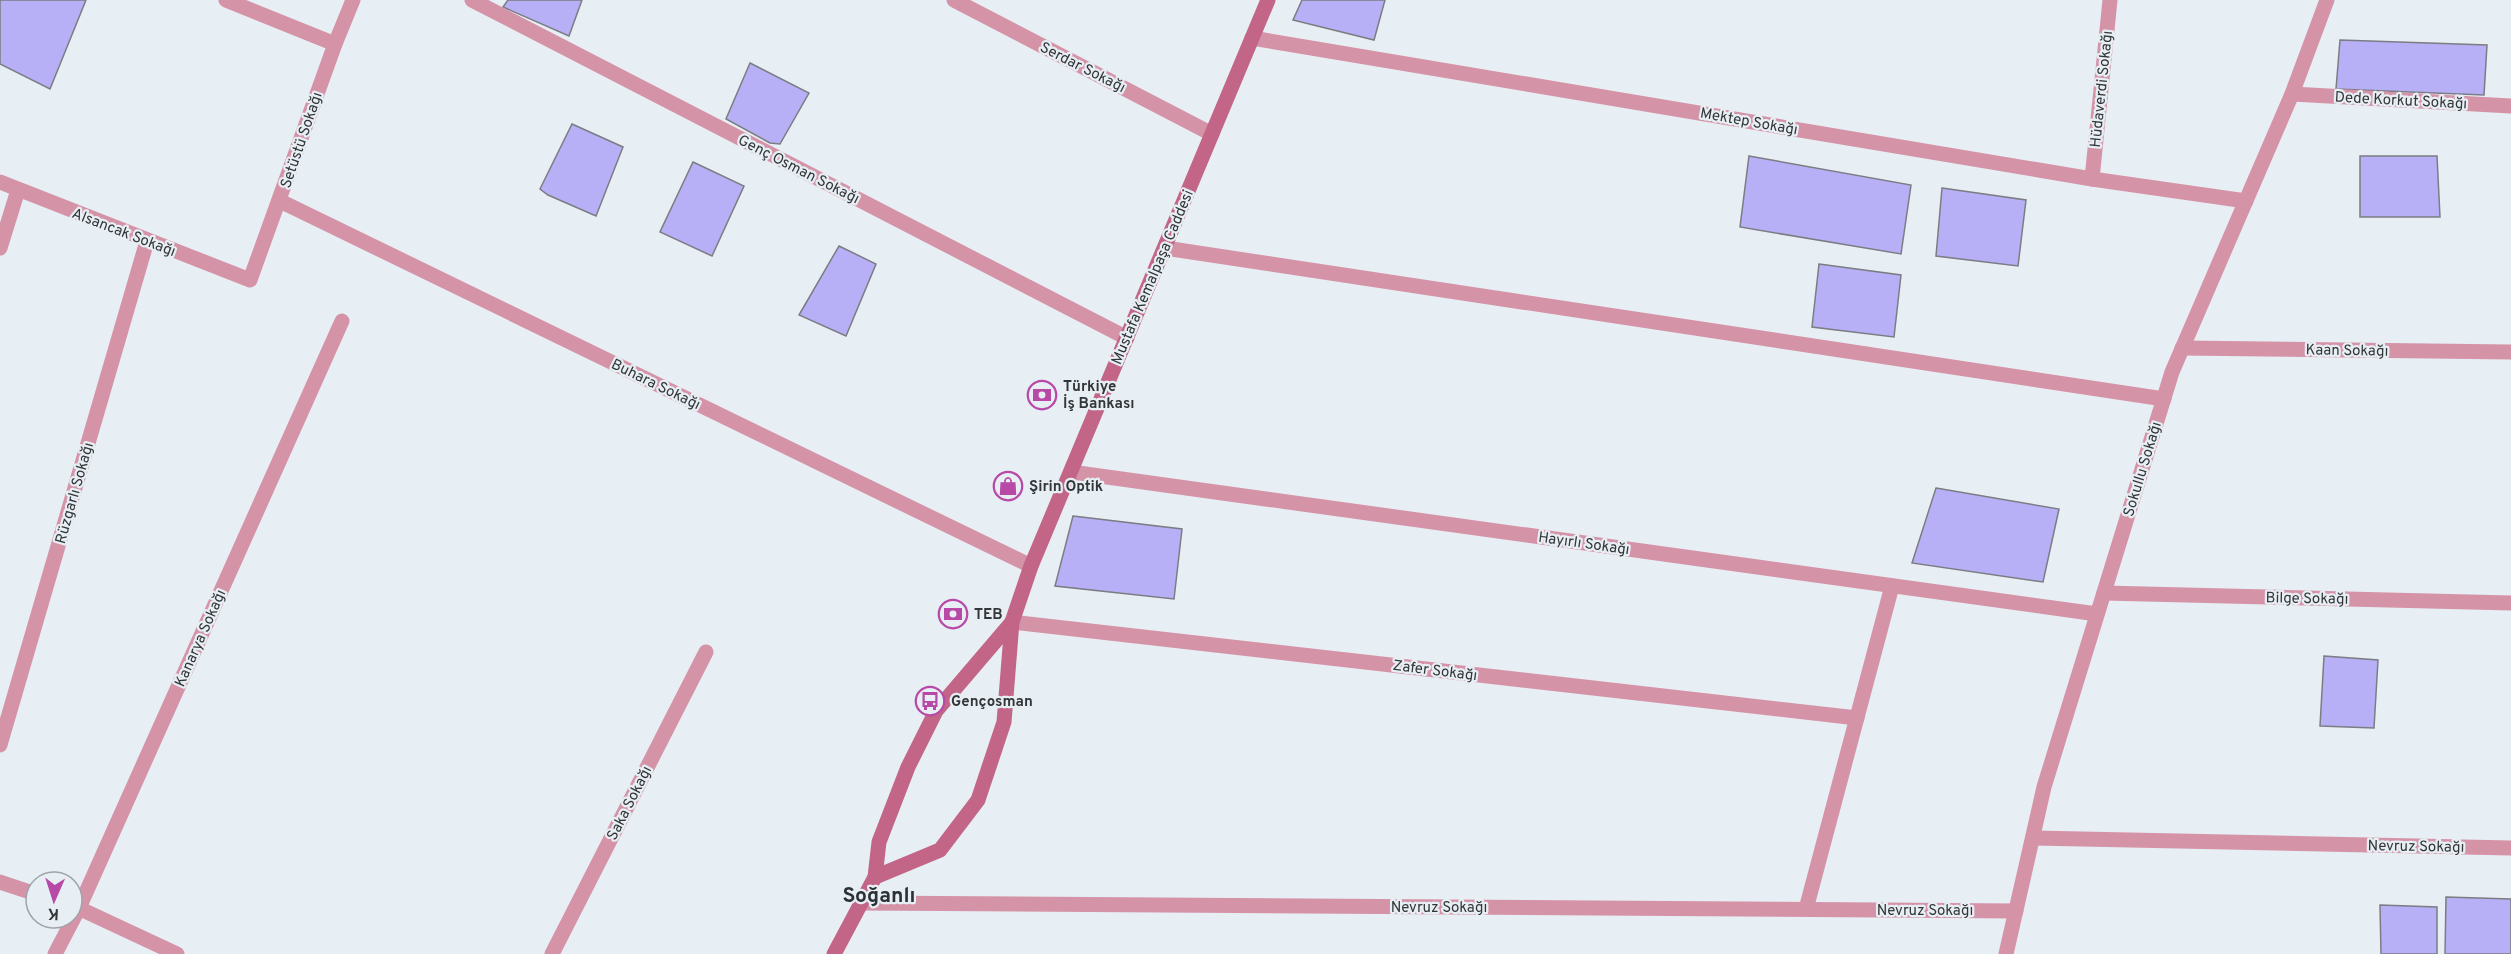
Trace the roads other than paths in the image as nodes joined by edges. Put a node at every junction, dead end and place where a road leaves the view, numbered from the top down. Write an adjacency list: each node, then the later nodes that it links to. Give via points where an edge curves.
1 (226, 0): 9 (street)
2 (353, 0): 9 (street, Setüstü Sokağı)
3 (472, 0): 23 (street, Genç Osman Sokağı)
4 (954, 0): 12 (street, Serdar Sokağı)
5 (1268, 0): 8 (street, Mustafa Kemalpaşa Caddesi)
6 (2110, 0): 13 (street, Hüdaverdi Sokağı)
7 (2327, 0): 10 (street, Sokullu Sokağı)
8 (1252, 38): 12 (street, Mustafa Kemalpaşa Caddesi); 13 (street, Mektep Sokağı)
9 (335, 44): 16 (street, Setüstü Sokağı)
10 (2292, 94): 11 (street, Dede Korkut Sokağı); 17 (street, Sokullu Sokağı)
11 (2511, 106)
12 (1212, 134): 20 (street, Mustafa Kemalpaşa Caddesi)
13 (2092, 179): 17 (street, Mektep Sokağı)
14 (0, 182): 15 (street, Alsancak Sokağı)
15 (18, 190): 18 (street, Alsancak Sokağı); 19 (street)
16 (280, 201): 21 (street, Setüstü Sokağı); 28 (street, Buhara Sokağı)
17 (2246, 201): 24 (street, Sokullu Sokağı)
18 (147, 241): 21 (street, Alsancak Sokağı); 36 (street, Rüzgarlı Sokağı)
19 (0, 248)
20 (1165, 248): 23 (street, Mustafa Kemalpaşa Caddesi); 26 (street)
21 (250, 280)
22 (342, 321): 41 (street, Kanarya Sokağı)
23 (1127, 338): 27 (street, Mustafa Kemalpaşa Caddesi)
24 (2182, 348): 25 (street, Kaan Sokağı); 26 (street, Sokullu Sokağı)
25 (2511, 352)
26 (2164, 399): 30 (street, Sokullu Sokağı)
27 (1071, 472): 28 (street, Mustafa Kemalpaşa Caddesi); 29 (street, Hayırlı Sokağı)
28 (1031, 566): 33 (street, Mustafa Kemalpaşa Caddesi)
29 (1892, 586): 32 (street, Hayırlı Sokağı); 35 (street)
30 (2104, 593): 31 (street, Bilge Sokağı); 32 (street, Sokullu Sokağı)
31 (2511, 603)
32 (2097, 615): 37 (street, Sokullu Sokağı, via 2044,787)
33 (1012, 622): 35 (street, Zafer Sokağı); 39 (street, via 936,711 908,767 879,842); 39 (street, via 1004,722 978,800 940,850)
34 (706, 652): 50 (street, Saka Sokağı)
35 (1857, 718): 44 (street)
36 (0, 745)
37 (2033, 838): 38 (street, Nevruz Sokağı); 45 (street, Sokullu Sokağı)
38 (2511, 848)
39 (875, 877): 43 (street)
40 (0, 882): 42 (street)
41 (84, 889)
42 (24, 890)
43 (861, 903): 44 (street, Nevruz Sokağı); 51 (street)
44 (1806, 909): 45 (street, Nevruz Sokağı)
45 (2016, 910): 52 (street, Sokullu Sokağı)
46 (84, 911): 49 (street)
47 (66, 930): 48 (street, Kanarya Sokağı)
48 (55, 954)
49 (177, 954)
50 (552, 954)
51 (834, 954)
52 (2006, 954)

